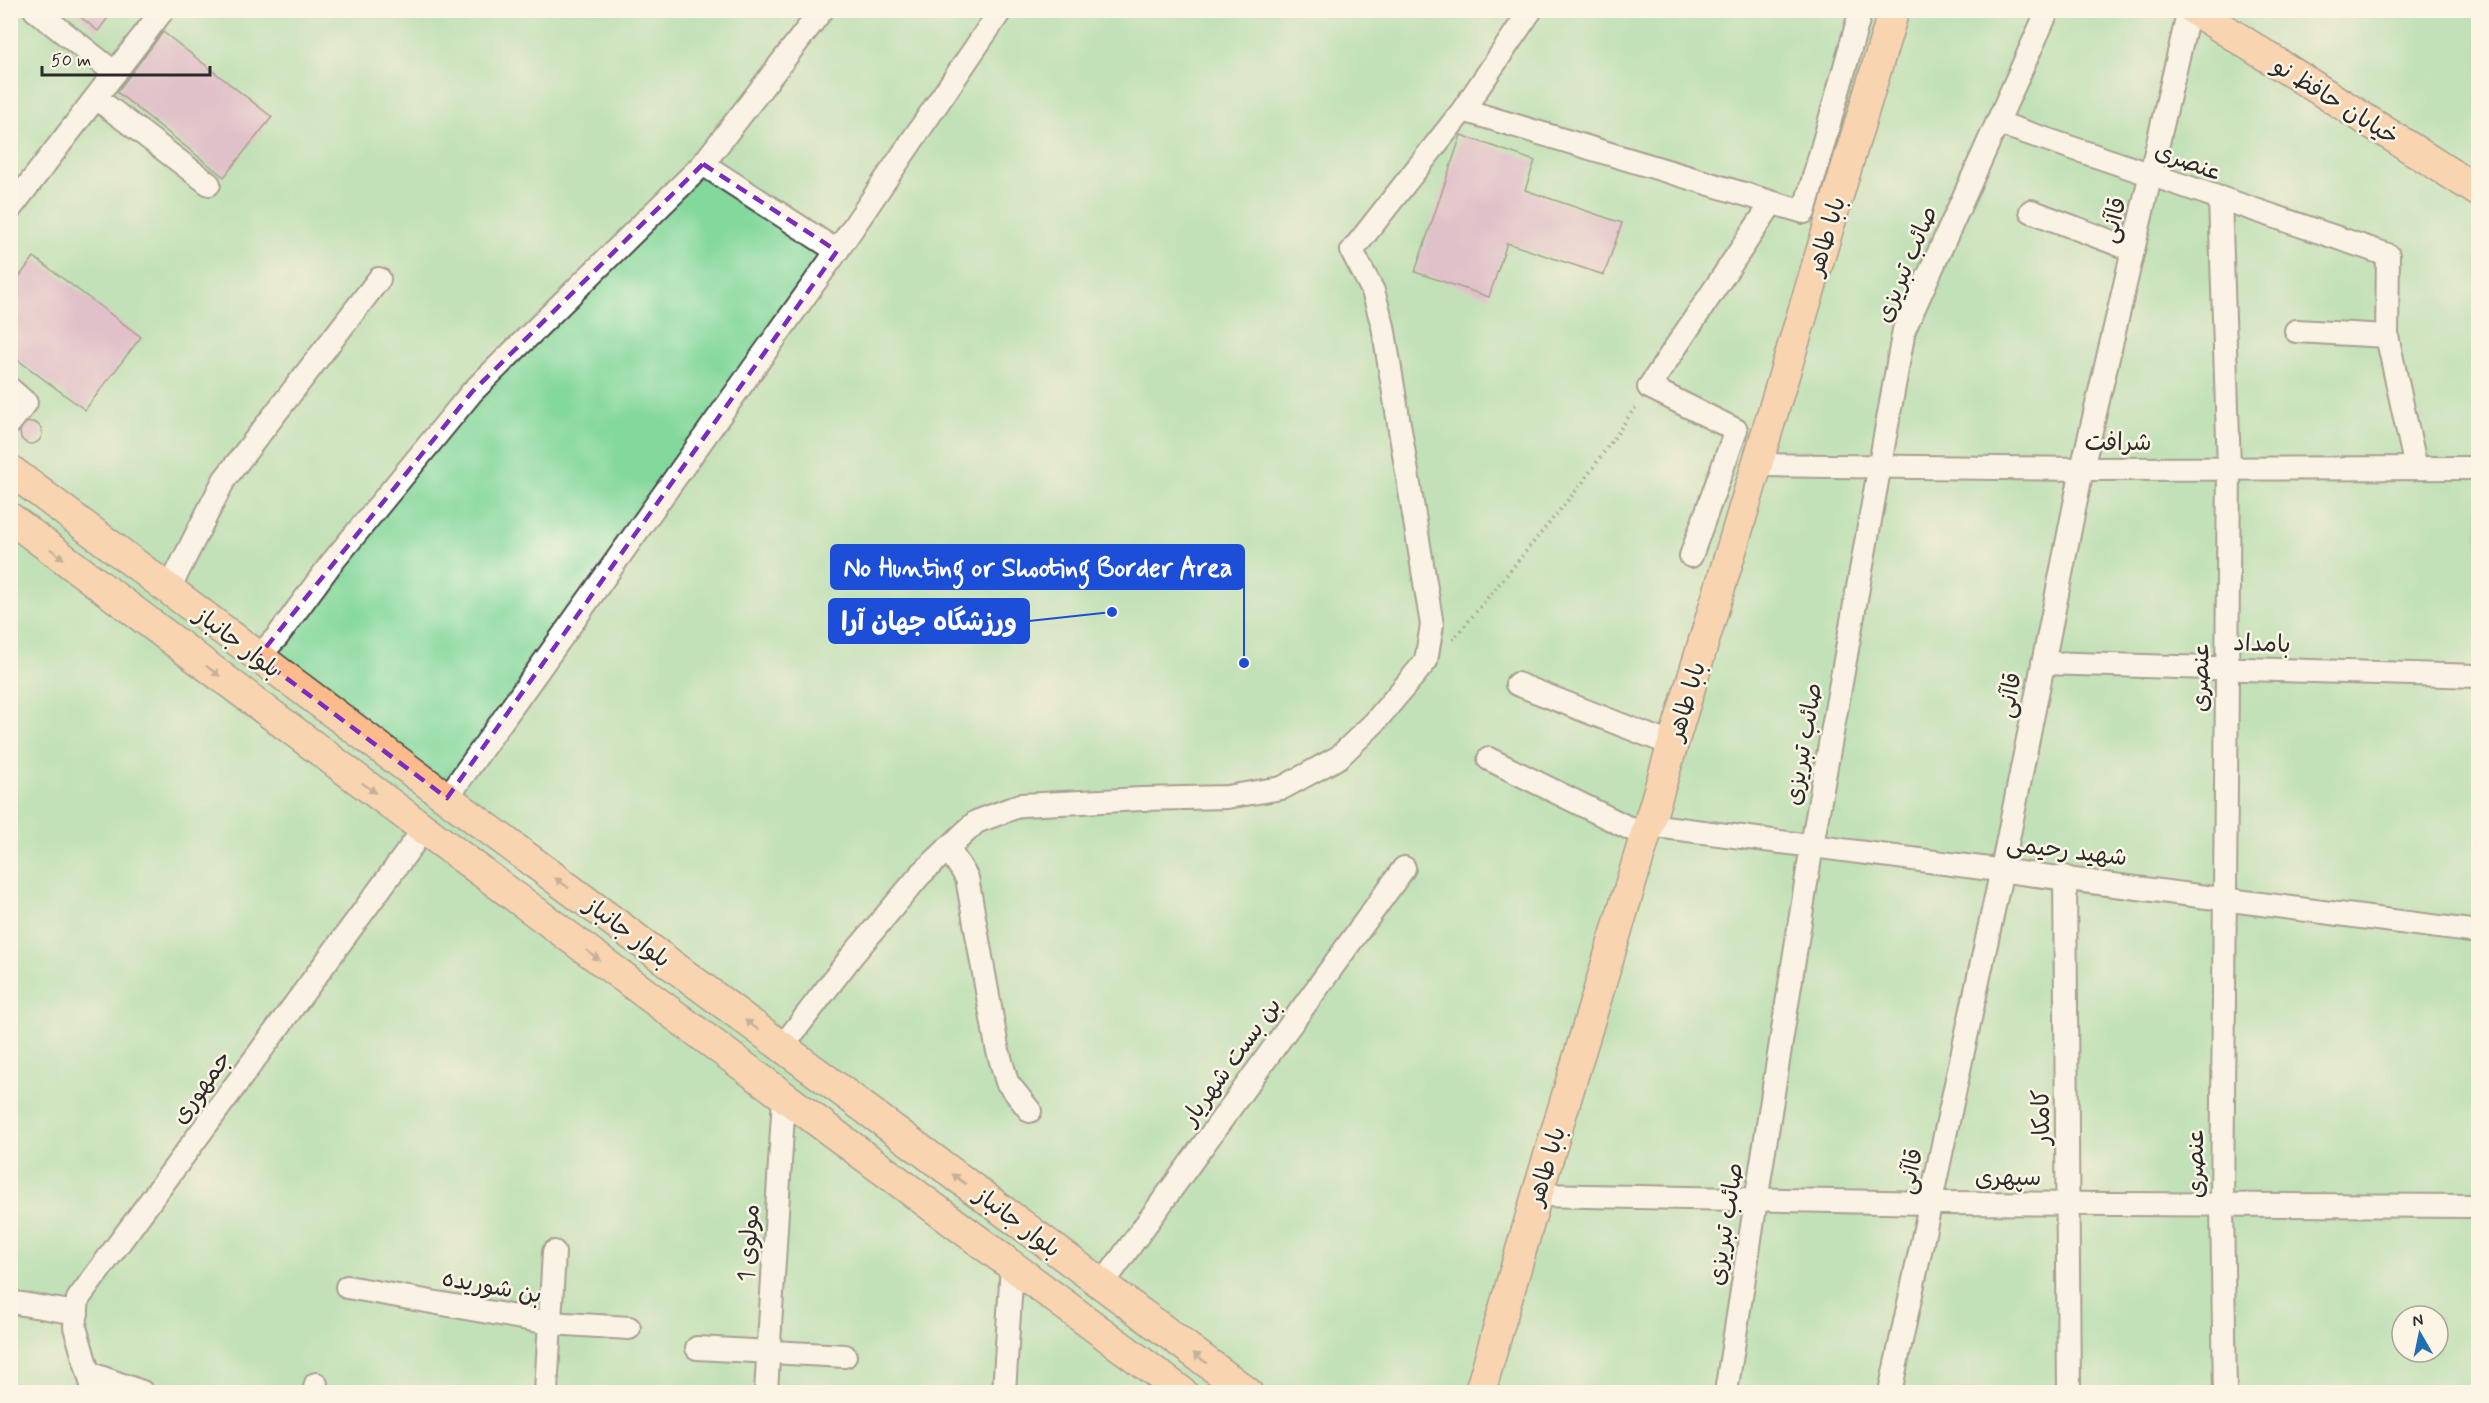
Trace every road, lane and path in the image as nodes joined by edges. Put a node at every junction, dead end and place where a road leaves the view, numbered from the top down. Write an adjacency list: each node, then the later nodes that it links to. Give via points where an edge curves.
1 (35, 10): 10 (street)
2 (163, 10): 10 (street)
3 (822, 10): 14 (street)
4 (1002, 10): 25 (street)
5 (1532, 10): 12 (street)
6 (1861, 10): 21 (street, via 1804,212)
7 (1894, 10): 32 (main road, بابا طاهر)
8 (2048, 10): 13 (street, صائب تبریزی)
9 (2191, 10): 15 (main road, خیابان حافظ نو); 16 (street, قاآنی)
10 (115, 72): 11 (street)
11 (96, 98): 18 (street); 22 (street)
12 (1463, 110): 21 (street); 43 (street, via 1352,251 1373,291 1383,326 1432,625)
13 (1998, 123): 16 (street, عنصری); 33 (street, صائب تبریزی, via 1904,330)
14 (703, 164): 25 (street); 42 (street, via 472,392)
15 (2445, 170): 17 (main road); 19 (main road, خیابان حافظ نو)
16 (2151, 175): 20 (street, عنصری); 24 (street, قاآنی)
17 (2478, 183)
18 (209, 184)
19 (2478, 191)
20 (2220, 198): 28 (street, via 2388,255); 34 (street, عنصری)
21 (1772, 203): 29 (street)
22 (10, 209)
23 (2031, 211): 24 (street)
24 (2133, 250): 37 (street, قاآنی)
25 (837, 251): 50 (street)
26 (378, 279): 41 (street, via 224,480)
27 (2296, 331): 28 (street)
28 (2387, 336): 35 (street)
29 (1650, 387): 40 (street, via 1736,430); 43 (path, via 1583,482 1449,645)
30 (10, 389): 31 (street, via 26,403)
31 (10, 423)
32 (1757, 465): 33 (street, شرافت); 48 (main road, بابا طاهر)
33 (1878, 466): 37 (street, شرافت); 53 (street, صائب تبریزی)
34 (2229, 468): 35 (street, شرافت); 37 (street, شرافت); 45 (street, عنصری)
35 (2416, 468): 36 (street, شرافت)
36 (2478, 468)
37 (2082, 469): 44 (street, قاآنی)
38 (10, 470): 41 (main road, بلوار جانباز)
39 (10, 518): 51 (main road, بلوار جانباز, one-way to 51)
40 (1690, 556)
41 (169, 589): 42 (main road, بلوار جانباز)
42 (258, 657): 50 (main road, بلوار جانباز)
43 (1426, 661): 54 (street, via 1374,723 1339,757 1282,788 1227,797 1021,806 976,822)
44 (2043, 663): 45 (street, بامداد); 56 (street, قاآنی)
45 (2227, 669): 46 (street, بامداد); 58 (street, عنصری)
46 (2478, 676)
47 (1517, 684): 48 (street)
48 (1672, 745): 52 (main road, بابا طاهر)
49 (1489, 759): 52 (street, شهید رحیمی)
50 (447, 798): 51 (main road); 60 (main road, بلوار جانباز, one-way to 50)
51 (424, 829): 61 (main road, بلوار جانباز, one-way to 61); 74 (street, جمهوری, via 78,1299)
52 (1647, 830): 53 (street, شهید رحیمی); 63 (main road, بابا طاهر)
53 (1812, 845): 56 (street, شهید رحیمی); 64 (street, صائب تبریزی)
54 (948, 848): 60 (street, via 851,957); 62 (street, via 967,878 997,1047 1007,1082)
55 (1404, 868): 71 (street, بن بست شهریار)
56 (2002, 869): 57 (street, شهید رحیمی); 65 (street, قاآنی)
57 (2065, 877): 58 (street, شهید رحیمی); 66 (street, کامکار)
58 (2224, 898): 59 (street, شهید رحیمی); 67 (street, عنصری)
59 (2478, 932)
60 (782, 1047): 71 (main road, بلوار جانباز, one-way to 60)
61 (784, 1097): 70 (main road, بلوار جانباز); 78 (street, مولوی 1)
62 (1030, 1111)
63 (1537, 1195): 64 (street, سپهری); 87 (main road, بابا طاهر)
64 (1756, 1200): 65 (street, سپهری); 88 (street, صائب تبریزی)
65 (1931, 1203): 66 (street, سپهری); 89 (street, قاآنی)
66 (2069, 1204): 67 (street, سپهری); 90 (street, کامکار)
67 (2222, 1205): 68 (street, سپهری); 91 (street, عنصری)
68 (2478, 1206)
69 (554, 1252): 75 (street)
70 (1012, 1266): 84 (street); 85 (main road, بلوار جانباز)
71 (1102, 1285): 86 (main road, بلوار جانباز, one-way to 71)
72 (347, 1287): 75 (street, بن شوریده)
73 (10, 1302): 74 (street)
74 (77, 1313): 80 (street, جمهوری, via 75,1327)
75 (550, 1323): 76 (street, بن شوریده); 82 (street)
76 (630, 1328)
77 (697, 1348): 78 (street)
78 (768, 1352): 79 (street); 83 (street, مولوی 1)
79 (845, 1356)
80 (92, 1383): 81 (street)
81 (142, 1392)
82 (546, 1392)
83 (765, 1392)
84 (1004, 1392)
85 (1182, 1392)
86 (1247, 1392)
87 (1480, 1392)
88 (1726, 1392)
89 (1890, 1392)
90 (2069, 1392)
91 (2225, 1392)

